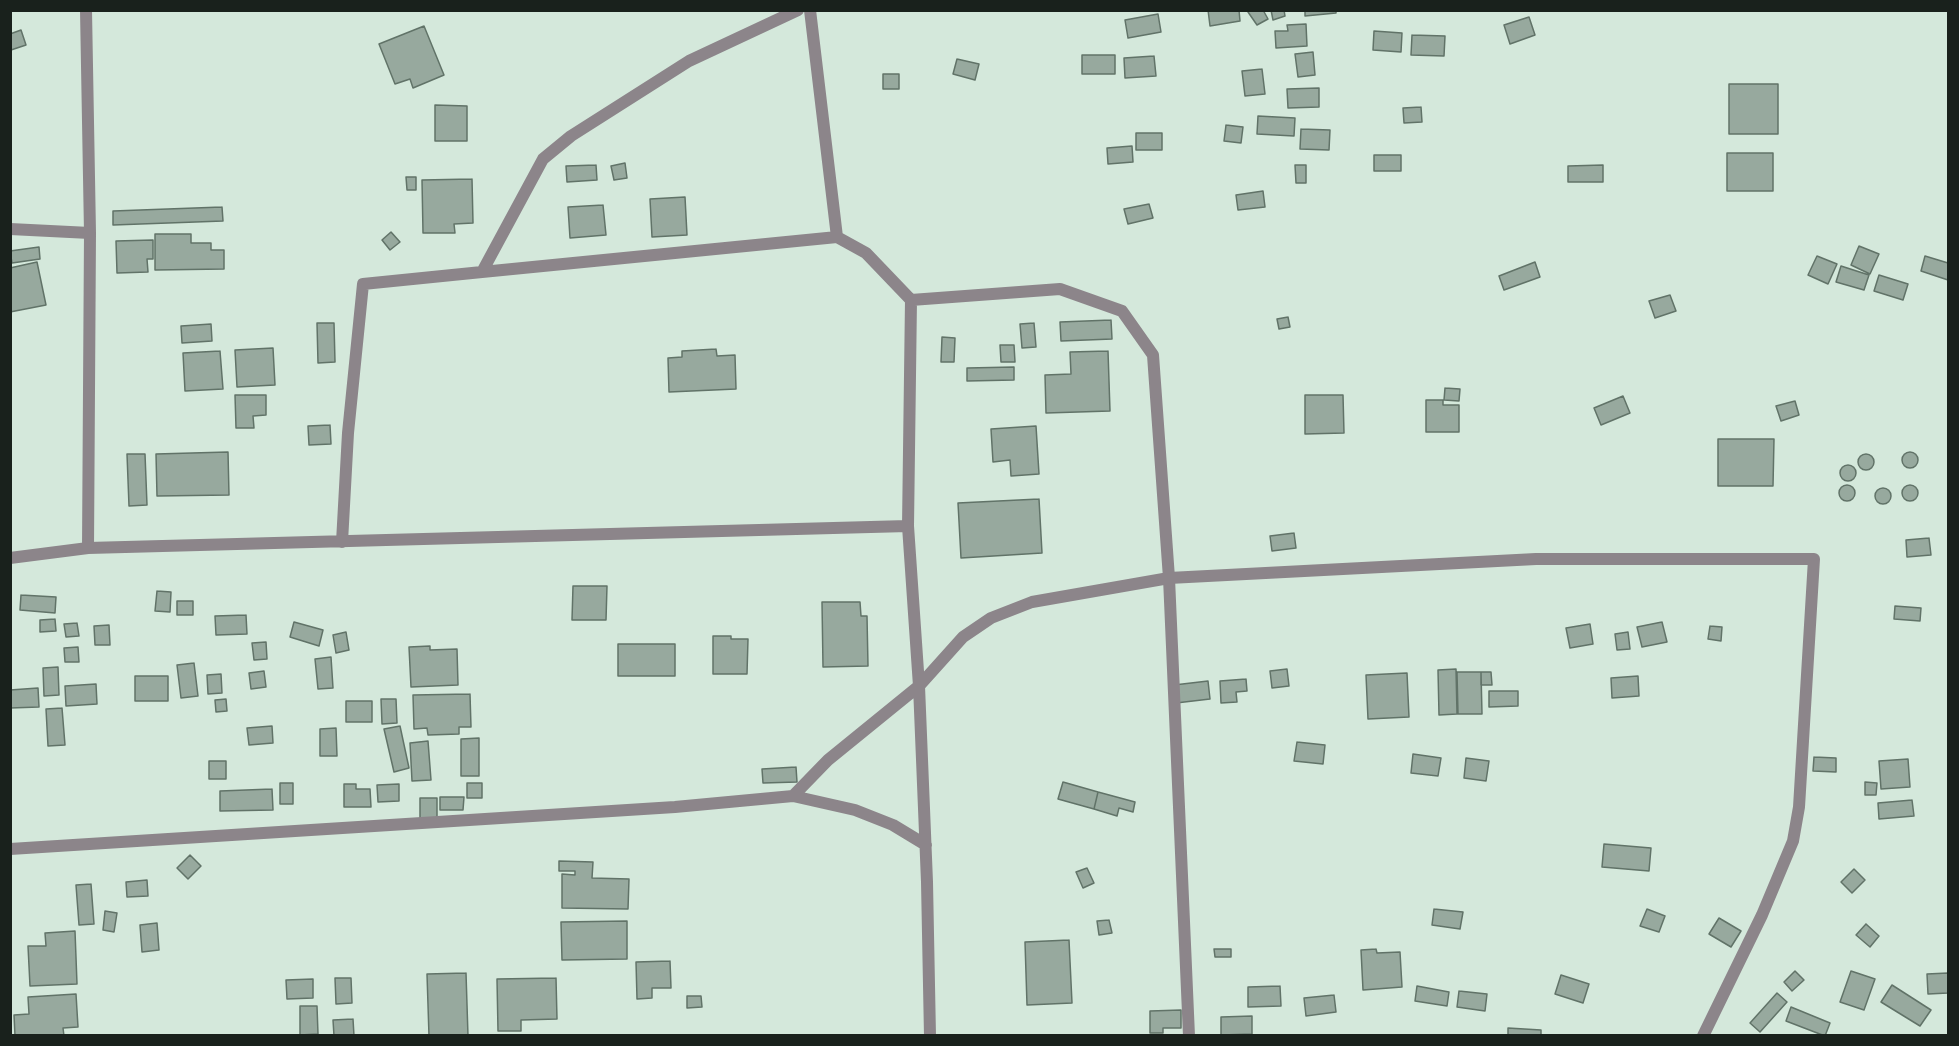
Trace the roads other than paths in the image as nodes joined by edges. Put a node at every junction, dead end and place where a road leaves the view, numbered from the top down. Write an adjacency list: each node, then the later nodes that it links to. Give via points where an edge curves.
1 (86, 10): 5 (street)
2 (798, 10): 7 (street, via 689,61 571,136 543,159)
3 (810, 10): 6 (street)
4 (10, 228): 5 (street)
5 (90, 233): 11 (street)
6 (837, 237): 7 (street); 8 (street, via 866,253)
7 (482, 272): 10 (street, via 363,284)
8 (911, 300): 9 (street); 13 (street, via 1060,289 1122,311 1153,355)
9 (908, 526): 10 (street); 14 (street)
10 (342, 542): 11 (street)
11 (88, 548): 12 (street)
12 (10, 558)
13 (1169, 578): 14 (street, via 1032,602 991,618 963,638); 19 (street); 20 (street, via 1536,559 1814,559 1799,807 1793,840 1762,915)
14 (919, 686): 15 (street, via 828,760); 16 (street)
15 (793, 796): 16 (street, via 855,810 893,825); 17 (street, via 675,807)
16 (926, 845): 18 (street)
17 (10, 849)
18 (930, 1035)
19 (1189, 1035)
20 (1702, 1035)

